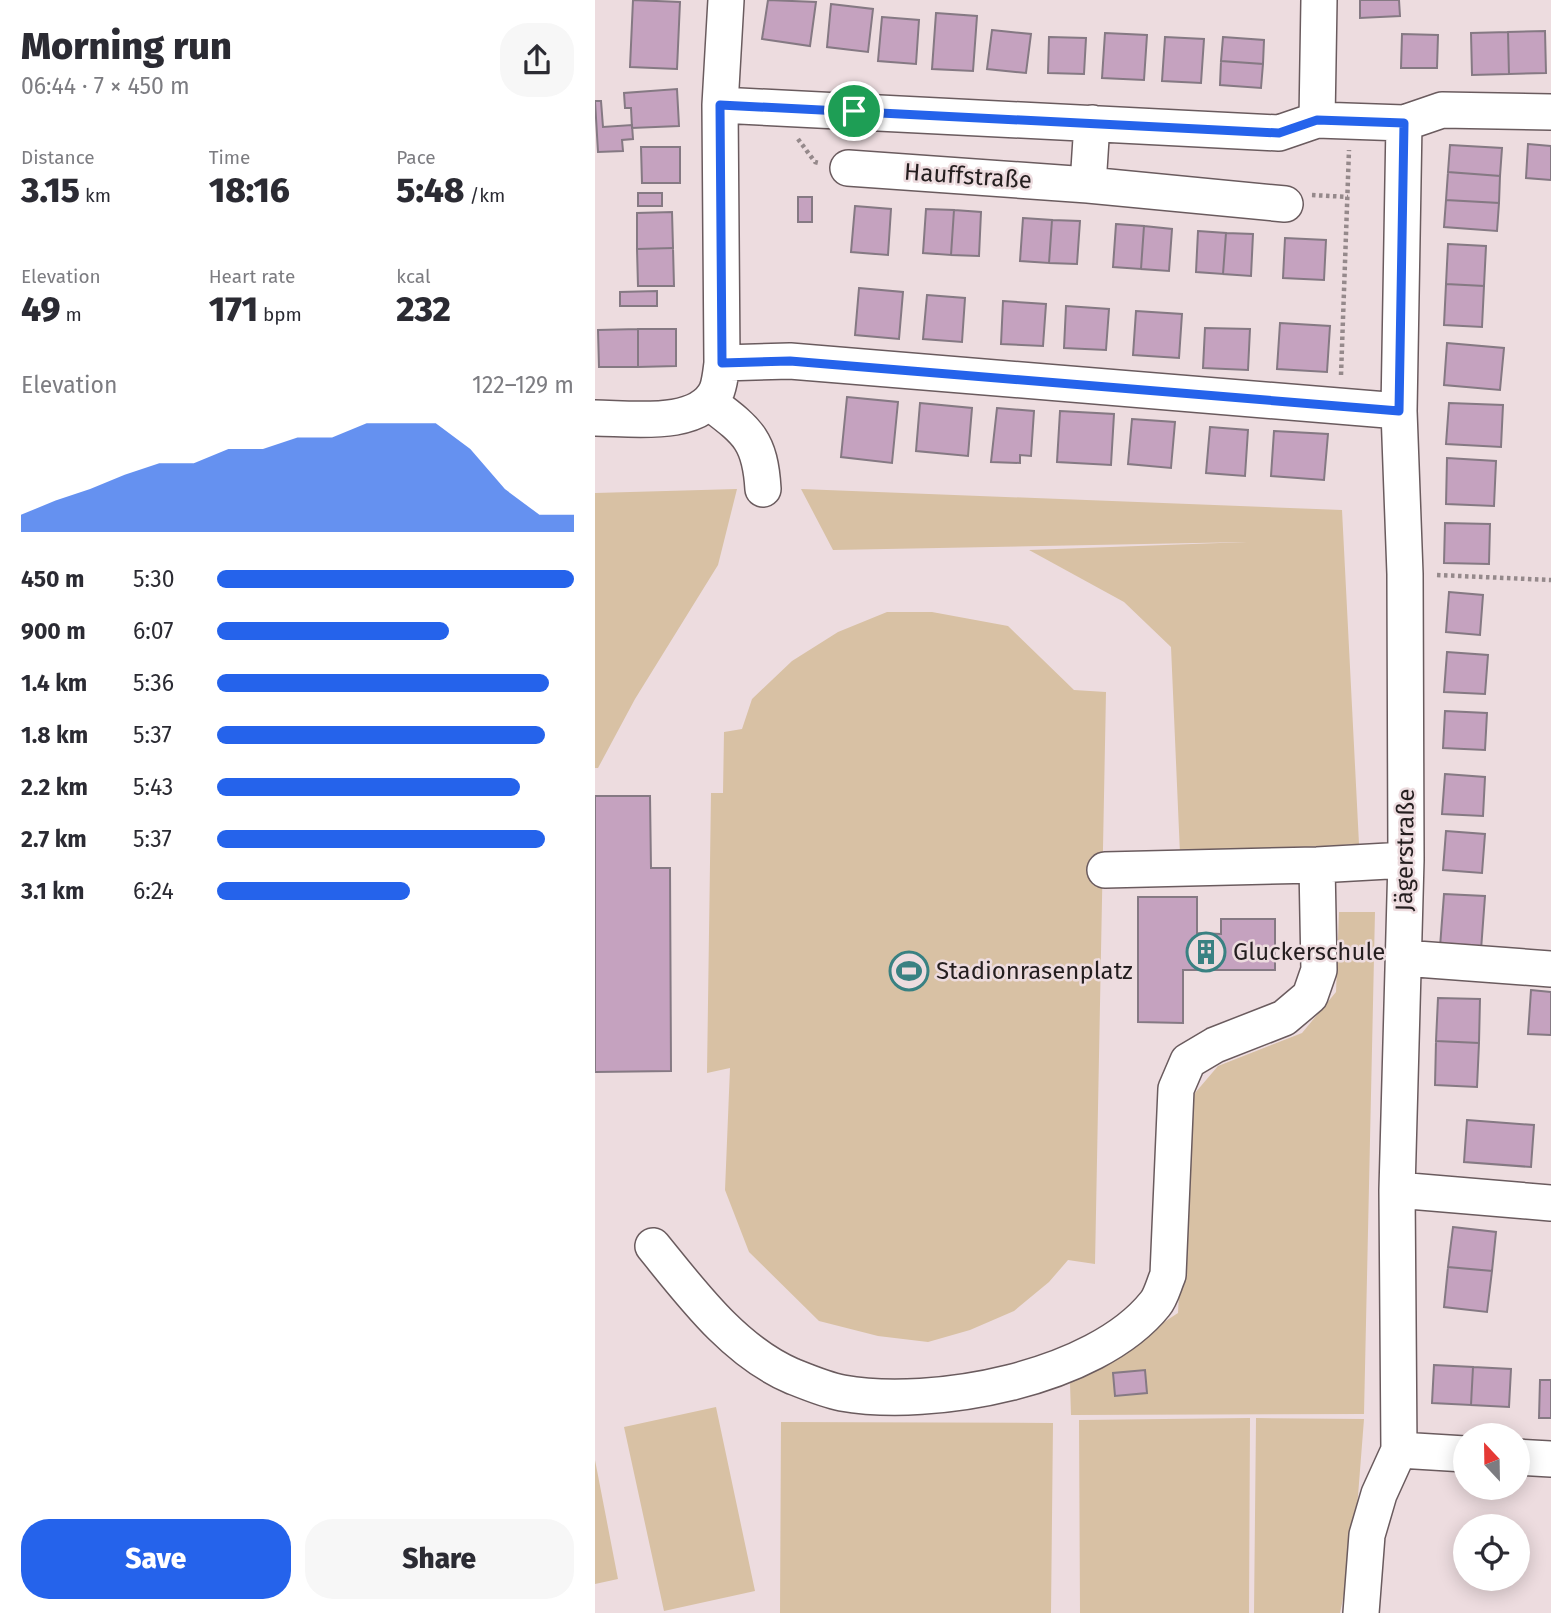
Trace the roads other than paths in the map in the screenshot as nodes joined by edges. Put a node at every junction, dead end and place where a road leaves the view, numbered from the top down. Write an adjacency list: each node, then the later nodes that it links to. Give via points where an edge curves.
1 (726, 0): 3 (street)
2 (1319, 0): 5 (street)
3 (720, 105): 6 (street); 11 (street)
4 (1551, 112): 7 (street, via 1442,110)
5 (1333, 120): 6 (street, via 1279,133); 7 (street)
6 (1091, 122): 9 (street)
7 (1404, 123): 13 (street, Jägerstraße)
8 (848, 168): 9 (street, Hauffstraße)
9 (1089, 185): 10 (street, Hauffstraße)
10 (1285, 204)
11 (722, 363): 12 (street); 13 (street, via 790,361)
12 (709, 402): 14 (street, via 695,413 672,418); 15 (street, via 748,431 762,464)
13 (1399, 411): 16 (street, Jägerstraße)
14 (595, 418)
15 (763, 489)
16 (1406, 860): 17 (street); 19 (street, Jägerstraße)
17 (1317, 865): 18 (street); 23 (street, via 1319,970 1310,996 1284,1017 1188,1060 1176,1089 1168,1275 1156,1303 1125,1333 1073,1363 953,1395 842,1393 790,1375 746,1348 697,1300)
18 (1105, 870)
19 (1403, 958): 20 (street); 21 (street, Jägerstraße)
20 (1551, 969)
21 (1397, 1190): 22 (street); 24 (street, Jägerstraße)
22 (1551, 1203)
23 (653, 1246)
24 (1399, 1450): 25 (street); 28 (street, Jägerstraße, via 1367,1535)
25 (1453, 1453)
26 (1530, 1458): 27 (street)
27 (1551, 1459)
28 (1361, 1613)

